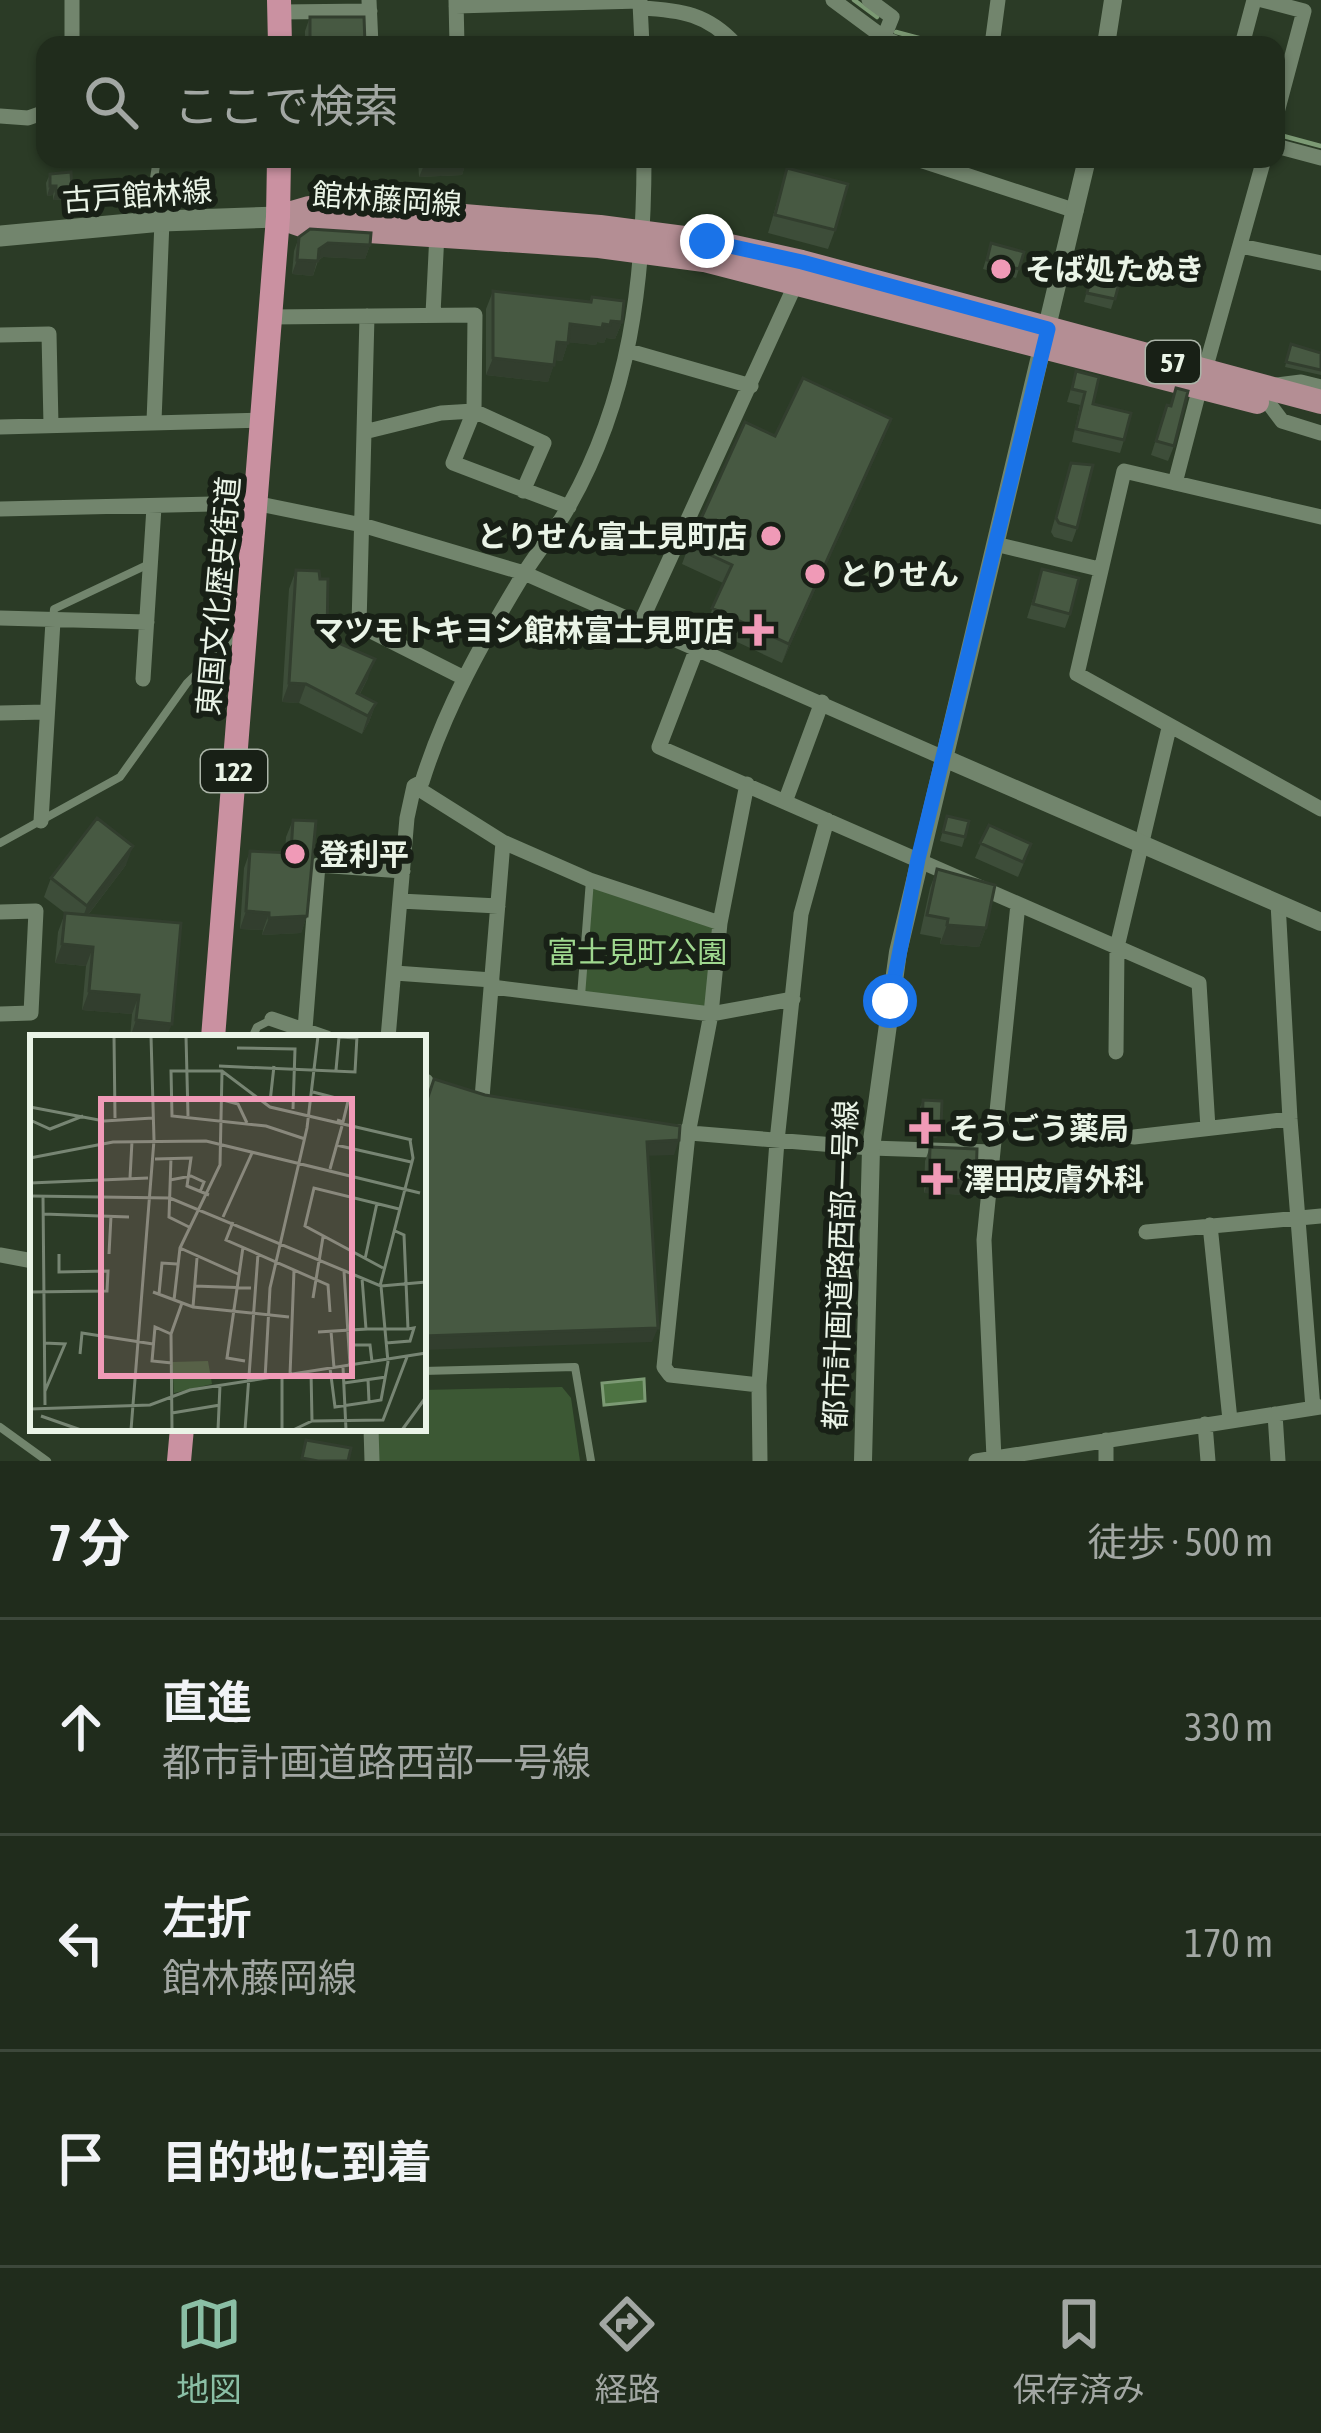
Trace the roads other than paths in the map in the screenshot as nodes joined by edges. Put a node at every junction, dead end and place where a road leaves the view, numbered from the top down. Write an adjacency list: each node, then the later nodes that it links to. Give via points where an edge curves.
1 (72, 0): 13 (street)
2 (833, 0): 19 (street)
3 (869, 0): 12 (street)
4 (998, 0): 20 (street)
5 (1113, 0): 21 (street)
6 (1258, 0): 22 (street); 23 (street, via 1304,11)
7 (547, 1): 8 (street); 9 (street)
8 (456, 3): 16 (street)
9 (640, 3): 17 (street); 18 (street, via 687,10)
10 (369, 5): 11 (street); 15 (street)
11 (279, 6): 14 (highway)
12 (894, 9)
13 (72, 36)
14 (280, 36)
15 (371, 36)
16 (457, 36)
17 (642, 36)
18 (728, 36)
19 (876, 36)
20 (993, 36)
21 (1107, 36)
22 (1245, 36)
23 (1285, 82)
24 (36, 115): 25 (street)
25 (0, 116)
26 (1285, 148): 27 (street)
27 (1321, 158)
28 (157, 168): 36 (lane)
29 (279, 168): 35 (highway, 東国文化歴史街道 / 122)
30 (644, 168): 39 (street)
31 (945, 168): 34 (street)
32 (1085, 168): 34 (street, 都市計画道路西部一号線)
33 (1262, 168): 40 (street)
34 (1076, 211): 47 (street, 都市計画道路西部一号線)
35 (278, 217): 36 (main road, 古戸館林線); 37 (main road, 館林藤岡線 / 57, via 307,226); 39 (main road, 館林藤岡線 / 57, via 309,208); 45 (highway, 東国文化歴史街道 / 122)
36 (155, 222): 38 (main road, 古戸館林線); 57 (street)
37 (437, 233): 39 (main road, 館林藤岡線 / 57); 43 (street)
38 (0, 236)
39 (644, 241): 42 (main road, 館林藤岡線 / 57); 47 (main road, 館林藤岡線 / 57, via 802,262); 48 (street)
40 (1241, 245): 41 (street); 49 (street)
41 (1321, 263)
42 (797, 281): 47 (main road, 館林藤岡線 / 57); 50 (street)
43 (433, 314): 44 (street); 54 (street, via 475,315)
44 (368, 316): 45 (street); 60 (street)
45 (270, 317): 56 (highway, 東国文化歴史街道 / 122)
46 (0, 335): 58 (street, via 50,334)
47 (1046, 338): 49 (main road, 館林藤岡線 / 57); 70 (street, 都市計画道路西部一号線)
48 (629, 351): 50 (street); 66 (street)
49 (1203, 379): 52 (main road, 館林藤岡線 / 57); 62 (street)
50 (751, 386): 77 (street)
51 (1321, 387): 52 (street, via 1288,382)
52 (1270, 397): 53 (main road, 館林藤岡線 / 57); 55 (main road, 館林藤岡線 / 57); 61 (street, via 1282,421)
53 (1321, 402)
54 (474, 411): 60 (street); 63 (street, via 544,442); 63 (street, via 453,463)
55 (1321, 419)
56 (262, 420): 57 (street); 64 (highway, 東国文化歴史街道 / 122)
57 (154, 421): 58 (street)
58 (51, 425): 59 (street)
59 (0, 427)
60 (364, 432): 69 (street)
61 (1321, 433)
62 (1175, 483): 68 (street); 72 (street, via 1124,471)
63 (523, 491): 66 (street)
64 (255, 503): 65 (street); 69 (street); 78 (highway, 東国文化歴史街道 / 122)
65 (154, 507): 67 (street); 71 (street)
66 (569, 508): 73 (street)
67 (0, 509)
68 (1321, 518)
69 (362, 525): 73 (street); 80 (street, via 359,625)
70 (995, 544): 72 (street); 86 (street, 都市計画道路西部一号線)
71 (151, 563): 75 (lane, via 54,610); 76 (street)
72 (1099, 569): 85 (street, via 1077,674)
73 (524, 573): 77 (street); 80 (street)
74 (0, 618): 75 (street)
75 (53, 621): 76 (street); 84 (street)
76 (146, 622): 81 (street)
77 (640, 624): 79 (street)
78 (245, 627): 92 (lane, via 187,683 120,777); 115 (highway, 東国文化歴史街道 / 122)
79 (697, 648): 82 (street); 87 (street, via 659,747)
80 (464, 678): 88 (street)
81 (142, 679)
82 (822, 702): 86 (street); 89 (street)
83 (0, 712): 84 (street)
84 (46, 712): 92 (street)
85 (1169, 728): 90 (street); 95 (street)
86 (944, 758): 95 (street); 96 (street, 都市計画道路西部一号線)
87 (747, 784): 89 (street); 105 (street)
88 (414, 786): 93 (street); 97 (street)
89 (785, 802): 91 (street)
90 (1321, 809)
91 (827, 820): 96 (street); 110 (street, via 801,914)
92 (40, 821): 94 (lane)
93 (503, 842): 98 (street); 102 (street)
94 (0, 843)
95 (1142, 846): 100 (street); 106 (street)
96 (918, 859): 101 (street); 131 (street, 都市計画道路西部一号線)
97 (403, 871): 99 (street); 114 (street, via 318,865)
98 (590, 880): 105 (street); 109 (lane)
99 (400, 901): 102 (street); 107 (street)
100 (1278, 903): 104 (street); 125 (street)
101 (1018, 904): 106 (street); 132 (street)
102 (498, 906): 108 (street)
103 (0, 912): 111 (street, via 36,911 32,1013)
104 (1321, 922)
105 (720, 923): 112 (street)
106 (1118, 947): 119 (street); 126 (street, via 1198,983)
107 (394, 973): 108 (street); 118 (street)
108 (492, 983): 109 (street); 123 (street)
109 (580, 998): 112 (street)
110 (793, 999): 112 (street); 130 (street)
111 (0, 1014)
112 (711, 1014): 128 (street)
113 (272, 1019): 114 (street); 116 (lane)
114 (305, 1029): 117 (street)
115 (213, 1035)
116 (253, 1035)
117 (319, 1035)
118 (388, 1035)
119 (1116, 1052)
120 (426, 1084): 121 (street)
121 (444, 1087)
122 (464, 1093): 123 (street)
123 (482, 1098): 124 (street)
124 (505, 1102)
125 (1290, 1119): 126 (street); 133 (street)
126 (1208, 1128): 129 (street)
127 (665, 1130): 128 (street)
128 (688, 1134): 130 (street); 141 (street, via 664,1366 670,1376)
129 (1134, 1137)
130 (777, 1141): 131 (street); 141 (street)
131 (872, 1148): 132 (street); 156 (street, 都市計画道路西部一号線)
132 (992, 1152): 150 (street)
133 (1298, 1216): 134 (street); 135 (street); 139 (street)
134 (1321, 1216)
135 (1210, 1225): 136 (street); 144 (street)
136 (1146, 1232)
137 (0, 1255): 138 (street)
138 (30, 1260)
139 (1313, 1301): 142 (street)
140 (426, 1371): 154 (lane, via 575,1366)
141 (760, 1385): 155 (street)
142 (1317, 1407): 143 (street)
143 (1275, 1414): 144 (street); 159 (street)
144 (1229, 1420): 145 (street)
145 (1205, 1424): 149 (street); 158 (street)
146 (0, 1427): 151 (lane)
147 (182, 1431): 152 (highway)
148 (371, 1431): 153 (street)
149 (1106, 1440): 150 (street); 157 (street)
150 (985, 1460)
151 (47, 1461)
152 (179, 1461)
153 (372, 1461)
154 (591, 1461)
155 (760, 1461)
156 (862, 1461)
157 (1106, 1461)
158 (1208, 1461)
159 (1279, 1461)

